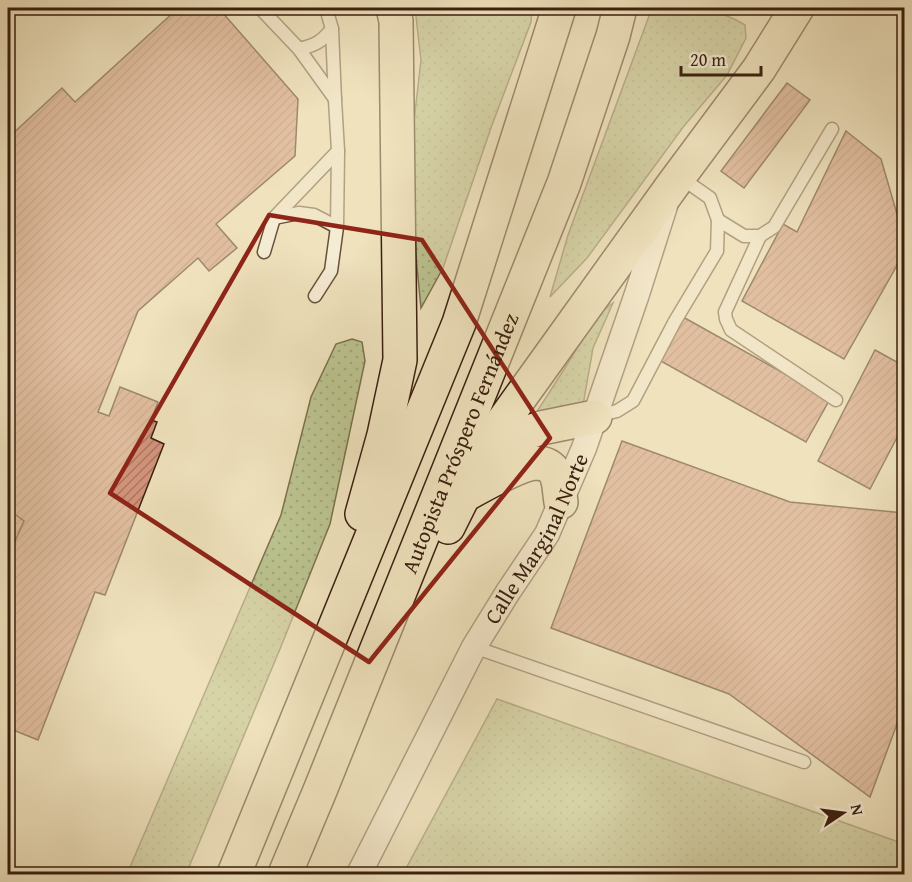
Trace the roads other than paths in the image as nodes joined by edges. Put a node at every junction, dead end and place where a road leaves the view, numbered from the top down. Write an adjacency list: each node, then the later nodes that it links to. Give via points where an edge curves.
1 (260, 8): 9 (lane)
2 (326, 8): 8 (lane)
3 (393, 8): 27 (highway, via 399,179 399,360 384,435)
4 (770, 8): 10 (highway)
5 (797, 8): 10 (highway)
6 (557, 15): 27 (highway, Autopista Próspero Fernández, via 459,322)
7 (616, 22): 29 (highway, Autopista Próspero Fernández, via 564,183)
8 (332, 29): 9 (lane, via 313,46); 11 (lane)
9 (299, 49): 11 (lane)
10 (759, 69): 14 (highway)
11 (335, 100): 13 (lane)
12 (832, 129): 18 (lane, via 774,227)
13 (338, 151): 15 (lane); 17 (lane)
14 (676, 181): 16 (lane, via 710,198); 22 (street, Calle Marginal Norte); 23 (highway)
15 (274, 218): 17 (lane, via 299,213 314,215); 19 (lane)
16 (718, 220): 18 (lane, via 744,236); 22 (lane, via 717,251 633,401 617,411)
17 (337, 227): 20 (lane, via 330,272)
18 (760, 236): 21 (lane, via 725,312 731,330)
19 (264, 252)
20 (315, 296)
21 (836, 400)
22 (595, 417): 23 (highway); 25 (street, Calle Marginal Norte)
23 (489, 445): 24 (highway)
24 (462, 496): 25 (highway, via 535,463 553,469); 29 (highway)
25 (561, 502): 26 (street, Calle Marginal Norte, via 547,534)
26 (474, 647): 28 (lane); 32 (street, Calle Marginal Norte)
27 (320, 666): 30 (highway, Autopista Próspero Fernández)
28 (804, 762)
29 (319, 794): 31 (highway, Autopista Próspero Fernández)
30 (234, 874)
31 (285, 874)
32 (359, 874)

